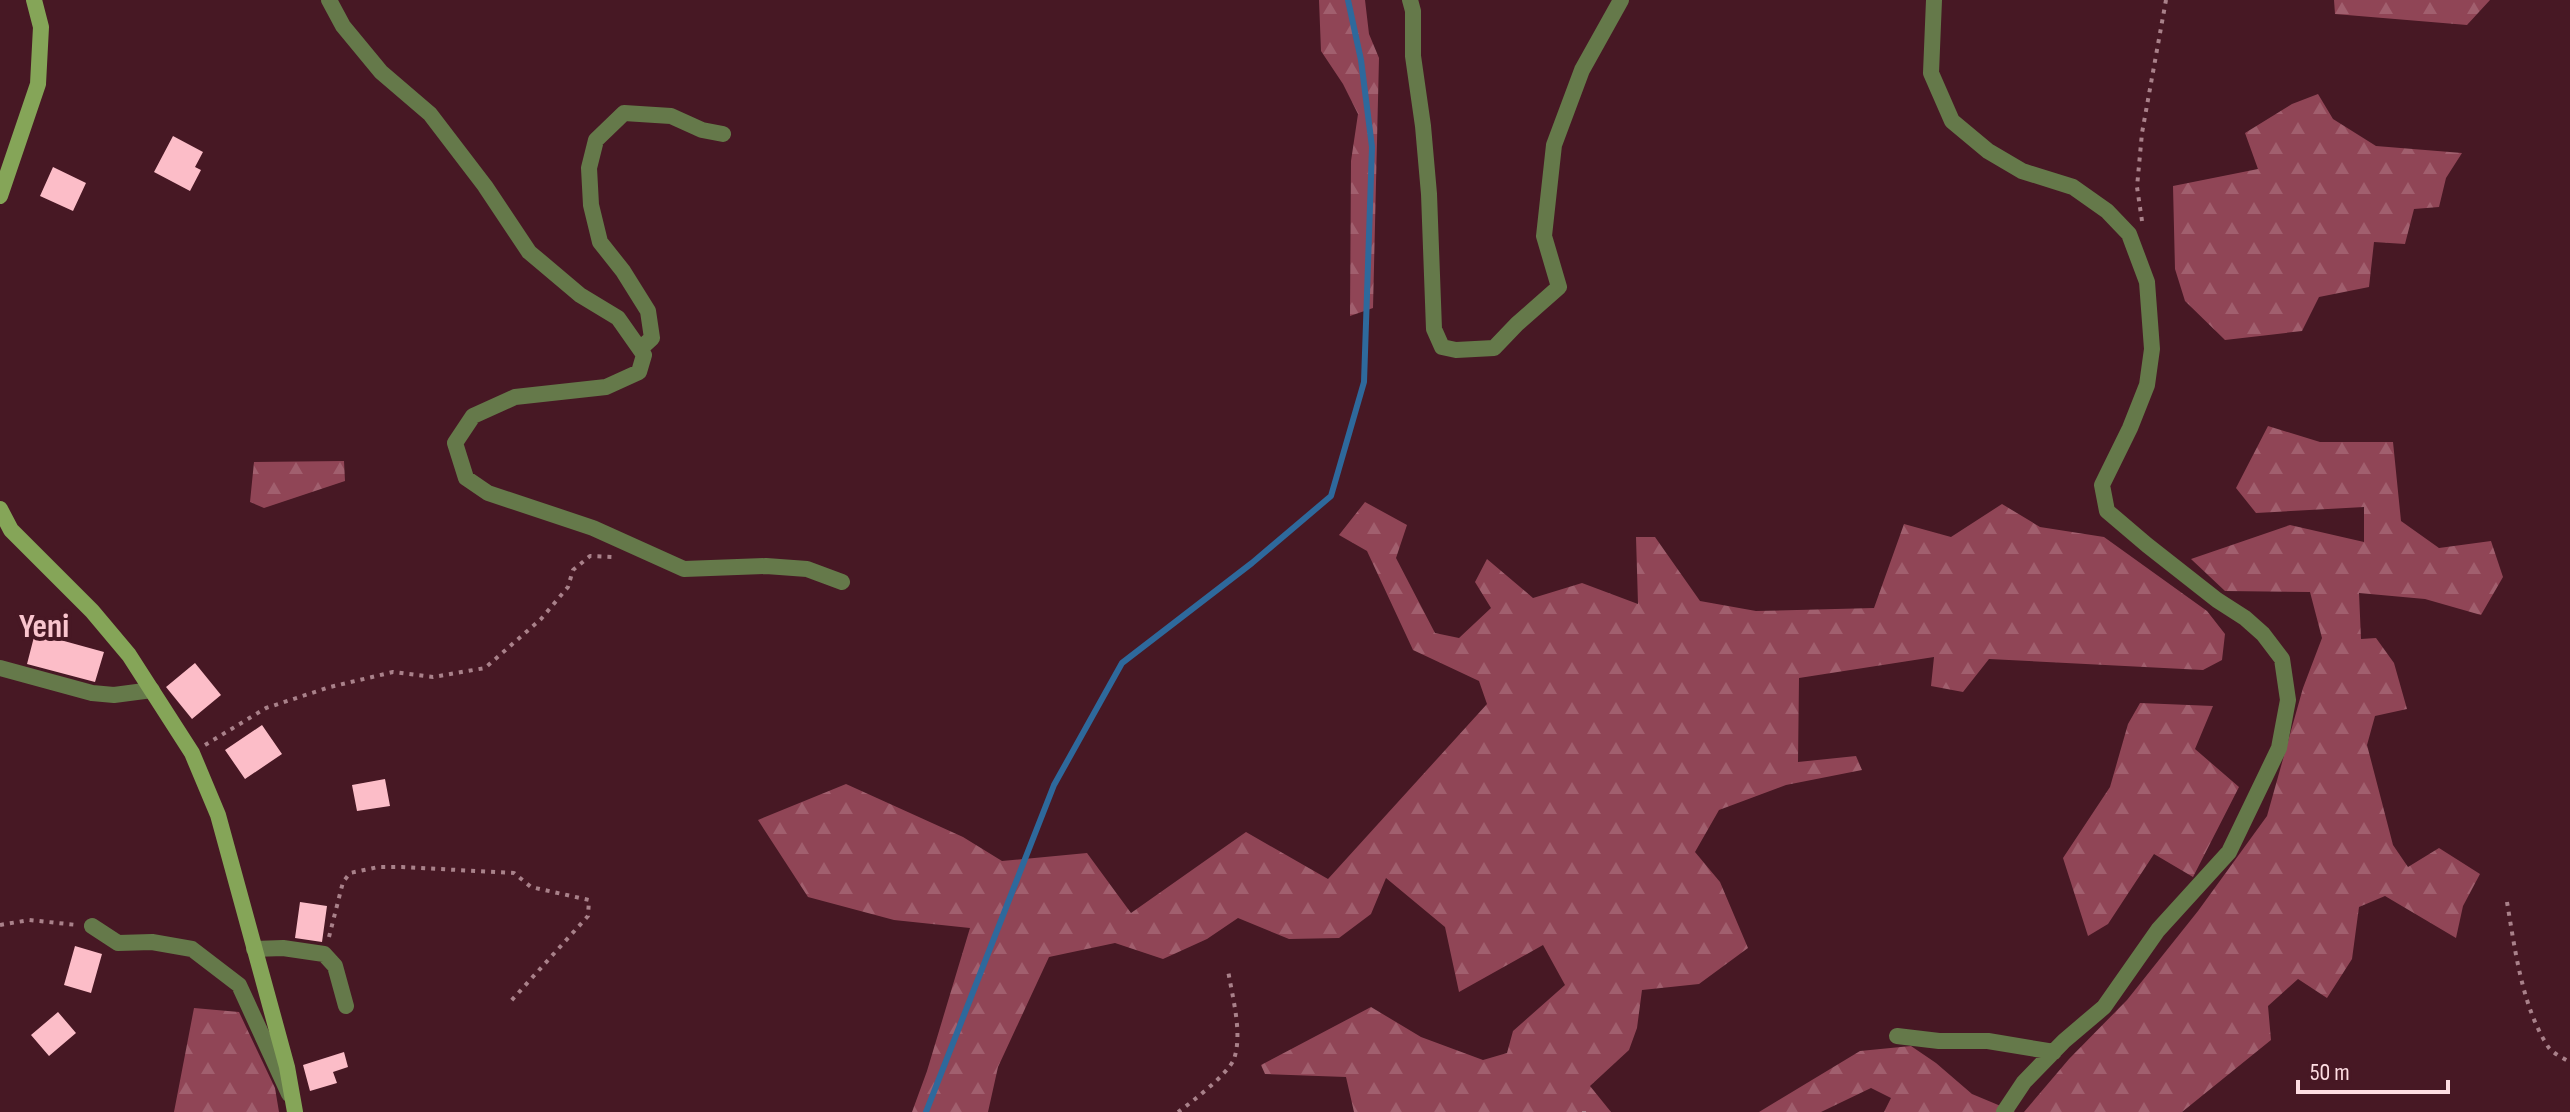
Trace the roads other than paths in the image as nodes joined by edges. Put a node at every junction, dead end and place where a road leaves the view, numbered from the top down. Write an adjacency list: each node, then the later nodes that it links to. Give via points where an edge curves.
1 (34, 0): 7 (main road, via 41,27 38,84)
2 (329, 0): 8 (street, via 381,72 430,114 529,252 580,295 618,318)
3 (1410, 0): 4 (street, via 1428,180 1434,329 1442,347 1456,350 1494,348 1559,287 1544,236 1554,145 1582,70)
4 (1621, 0)
5 (1934, 0): 17 (street, via 1931,73 1952,121 2022,171 2073,187 2107,211 2129,234 2147,282 2152,349 2147,385 2102,485 2107,511 2263,634 2282,659 2288,700 2279,748 2229,852 2158,930 2104,1007)
6 (723, 134): 8 (street, via 671,116 624,113 596,140 589,168 591,205 600,242 648,311 652,338)
7 (0, 196)
8 (640, 349): 10 (street, via 644,355 639,372 606,387 515,397 473,416 455,443 466,478 488,493 593,528 684,569 807,569)
9 (0, 509): 12 (main road, via 11,530 92,611)
10 (842, 582)
11 (0, 668): 12 (street, via 92,693)
12 (152, 690): 14 (main road, via 192,753 218,815)
13 (92, 926): 18 (street, via 118,943 192,949 239,985)
14 (254, 949): 15 (street, via 324,954 335,966); 18 (main road)
15 (346, 1006)
16 (1897, 1036): 17 (street, via 1988,1041)
17 (2054, 1052): 19 (street)
18 (295, 1109)
19 (2004, 1112)

